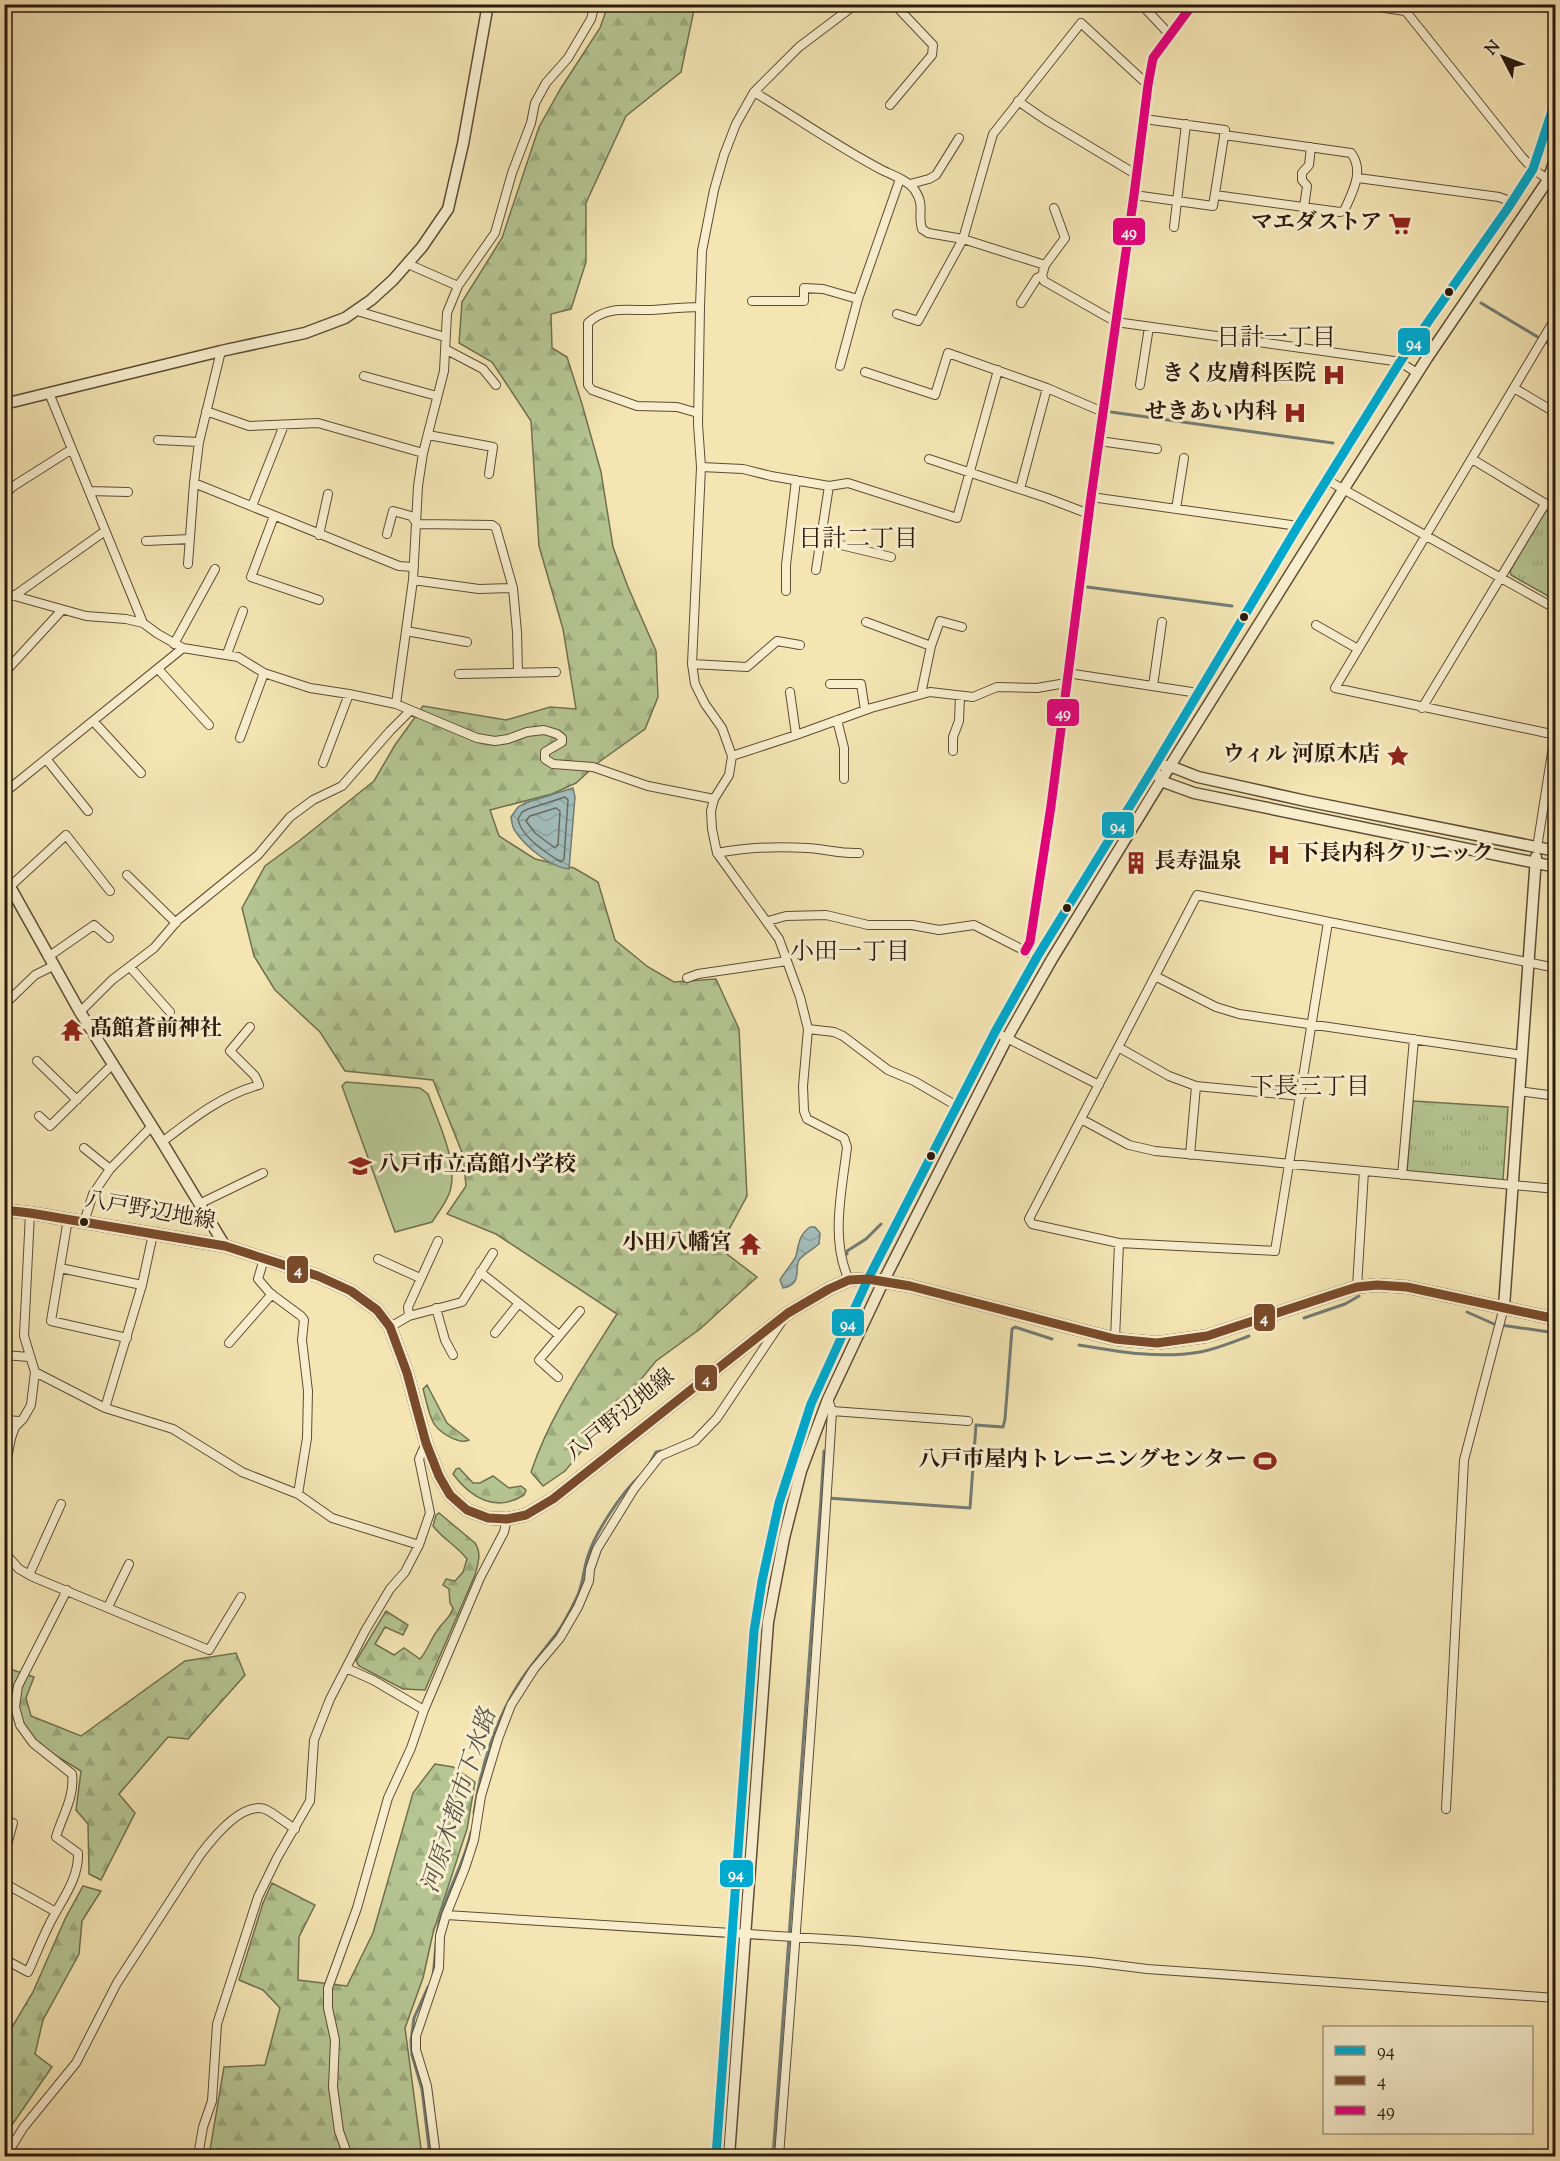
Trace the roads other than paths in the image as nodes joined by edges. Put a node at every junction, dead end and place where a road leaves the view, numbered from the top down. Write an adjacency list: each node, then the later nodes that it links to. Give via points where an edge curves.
1 (488, 4): 35 (street, via 453,196 441,222)
2 (595, 4): 38 (street, via 591,19 568,58 535,103 495,232)
3 (856, 4): 11 (street, via 799,47)
4 (1141, 4): 9 (street)
5 (1193, 4): 9 (street)
6 (1358, 4): 8 (street)
7 (896, 5): 14 (street, via 933,45 933,50)
8 (1403, 8): 21 (street)
9 (1170, 35): 10 (street, via 1153,58)
10 (1148, 85): 13 (street, via 1081,23); 15 (street)
11 (754, 92): 24 (street, via 849,153); 42 (street, via 736,123 714,190 702,251)
12 (1556, 99): 21 (street)
13 (1018, 101): 22 (street); 34 (street, via 993,134)
14 (890, 105)
15 (1144, 119): 16 (street); 22 (street)
16 (1186, 124): 17 (street, via 1225,130); 29 (street)
17 (1224, 135): 19 (street); 28 (street)
18 (958, 138): 26 (street, via 936,175)
19 (1311, 147): 23 (street, via 1351,153); 31 (street, via 1309,165 1302,173 1307,186)
20 (1556, 157): 25 (street)
21 (1533, 168): 25 (street); 30 (street)
22 (1137, 175): 27 (street)
23 (1358, 178): 30 (street, via 1500,197); 31 (street, via 1344,211)
24 (900, 179): 26 (street); 39 (street)
25 (1552, 182): 55 (street)
26 (910, 184): 34 (street, via 921,204 922,229)
27 (1134, 195): 29 (street); 46 (street)
28 (1215, 195): 29 (street, via 1213,206); 31 (street)
29 (1177, 201): 33 (street)
30 (1512, 202): 51 (street)
31 (1304, 207)
32 (1054, 208): 36 (street, via 1065,238)
33 (1174, 227)
34 (963, 239): 36 (street); 44 (street, via 918,321)
35 (408, 264): 38 (street); 43 (street)
36 (1046, 265): 37 (street)
37 (1042, 276): 41 (street); 46 (street, via 1051,286)
38 (458, 286): 48 (street, via 447,314)
39 (858, 299): 40 (street, via 804,288 804,301); 52 (street)
40 (752, 301)
41 (1021, 303)
42 (700, 307): 66 (street); 66 (street, via 618,309 599,314 588,322 587,346 588,385 592,390 637,406 677,407)
43 (357, 311): 48 (street); 50 (street, via 305,333)
44 (897, 314)
45 (1556, 317): 60 (street)
46 (1116, 322): 47 (street); 65 (street)
47 (1149, 327): 51 (street); 58 (street)
48 (445, 337): 49 (street)
49 (445, 349): 57 (street, via 483,369); 62 (street)
50 (220, 351): 61 (street); 64 (street)
51 (1400, 362): 55 (street); 83 (street)
52 (840, 366)
53 (998, 370): 54 (street, via 948,352 935,395); 59 (street); 80 (street)
54 (865, 372)
55 (1417, 373): 87 (street)
56 (364, 376): 62 (street)
57 (496, 385)
58 (1140, 385)
59 (1047, 388): 65 (street); 86 (street)
60 (1514, 388): 67 (street); 78 (street)
61 (49, 393): 63 (street); 73 (street)
62 (437, 396): 69 (street)
63 (4, 404)
64 (206, 411): 68 (street, via 249,426); 72 (street)
65 (1103, 412): 71 (street)
66 (698, 413): 79 (street)
67 (1556, 413)
68 (284, 425): 75 (street, via 318,423); 94 (street)
69 (428, 435): 75 (street); 81 (street, via 493,447)
70 (158, 440): 72 (street)
71 (1099, 441): 74 (street); 92 (street)
72 (199, 442): 84 (street)
73 (72, 449): 88 (street); 91 (street, via 12,487)
74 (1157, 449)
75 (423, 453): 99 (street)
76 (1184, 458): 95 (street)
77 (929, 459): 80 (street)
78 (1472, 459): 93 (street); 104 (street)
79 (701, 467): 82 (street, via 743,468); 136 (street)
80 (968, 472): 85 (street, via 957,518 848,483); 86 (street)
81 (489, 474)
82 (796, 480): 85 (street); 116 (street)
83 (1327, 480): 87 (street); 100 (street)
84 (194, 483): 94 (street); 105 (street)
85 (829, 486): 106 (street)
86 (1020, 489): 97 (street)
87 (1343, 490): 104 (street); 166 (street)
88 (89, 491): 89 (street); 101 (street)
89 (128, 492)
90 (328, 494): 103 (street)
91 (4, 497)
92 (1091, 497): 95 (street); 97 (street)
93 (1545, 504): 96 (street); 113 (street)
94 (252, 506): 98 (street)
95 (1176, 509): 100 (street)
96 (1556, 510)
97 (1089, 514): 142 (street)
98 (274, 516): 103 (street); 119 (street, via 251,577)
99 (418, 524): 102 (street, via 411,516 393,511); 110 (street); 115 (street, via 492,525)
100 (1298, 526): 148 (street)
101 (105, 531): 118 (street); 125 (street)
102 (387, 534)
103 (319, 535): 110 (street, via 399,566)
104 (1425, 537): 113 (street); 134 (street)
105 (190, 539): 107 (street); 109 (street)
106 (820, 540): 108 (street); 112 (street)
107 (146, 541)
108 (891, 557)
109 (188, 564)
110 (414, 567): 114 (street)
111 (215, 569): 130 (street)
112 (816, 570)
113 (1500, 579): 120 (street); 153 (street)
114 (413, 580): 115 (street, via 478,589); 128 (street)
115 (513, 588): 138 (street)
116 (786, 591)
117 (4, 593): 118 (street)
118 (14, 596): 121 (street)
119 (319, 600)
120 (1556, 609)
121 (62, 610): 125 (street); 140 (street)
122 (243, 610): 135 (street)
123 (866, 622): 132 (street)
124 (1162, 622): 146 (street)
125 (143, 623): 130 (street)
126 (1316, 625): 134 (street)
127 (962, 627): 132 (street, via 940,621)
128 (406, 631): 129 (street); 152 (street)
129 (467, 642)
130 (174, 644): 133 (street)
131 (800, 645): 136 (street, via 777,641 747,667)
132 (931, 646): 150 (street)
133 (183, 648): 135 (street); 137 (street)
134 (1358, 649): 153 (street, via 1335,688)
135 (227, 654): 141 (street)
136 (692, 664): 163 (street, via 694,684 722,728)
137 (159, 669): 157 (street); 158 (street)
138 (518, 672): 139 (street); 143 (street)
139 (556, 672)
140 (4, 673)
141 (264, 673): 149 (street, via 310,688); 161 (street)
142 (1067, 673): 144 (street); 146 (street)
143 (459, 674)
144 (1066, 683): 151 (street, via 1037,688 997,687 973,697); 188 (street, via 1051,806 1030,942)
145 (830, 684): 154 (street, via 861,684)
146 (1153, 686): 148 (street)
147 (790, 692): 160 (street)
148 (1198, 693): 167 (street)
149 (349, 694): 152 (street); 165 (street)
150 (921, 694): 151 (street); 154 (street)
151 (960, 696): 162 (street)
152 (396, 704): 155 (street)
153 (1422, 708): 159 (street)
154 (865, 710): 156 (street)
155 (410, 711): 172 (street, via 477,738 495,741 544,730 562,738 562,742 545,752 544,759 553,764 593,767 648,786); 186 (street, via 342,786 290,817 258,855)
156 (837, 720): 160 (street); 169 (street, via 844,748)
157 (94, 722): 164 (street); 168 (street)
158 (209, 725)
159 (1555, 732): 174 (street)
160 (796, 735): 163 (street)
161 (240, 738)
162 (953, 751)
163 (732, 756): 172 (street, via 729,775)
164 (46, 760): 171 (street); 173 (street)
165 (323, 763)
166 (1170, 766): 167 (street); 170 (street); 174 (street, via 1198,777)
167 (1154, 767): 170 (street); 189 (street)
168 (141, 773)
169 (844, 779)
170 (1161, 781): 178 (street, via 1194,793); 204 (street)
171 (4, 793)
172 (714, 799): 177 (street, via 711,811)
173 (88, 811)
174 (1537, 848): 175 (street); 178 (street)
175 (1556, 851)
176 (859, 853): 177 (street, via 748,847)
177 (717, 854): 184 (street)
178 (1536, 863): 179 (street); 192 (street)
179 (1556, 867)
180 (127, 875): 186 (street)
181 (4, 876): 182 (street)
182 (7, 889): 183 (street, via 66,835); 191 (street)
183 (110, 891)
184 (768, 921): 188 (street, via 786,916 826,915 867,925 912,925 939,930 974,925); 190 (street)
185 (1328, 922): 192 (street); 195 (street, via 1197,895); 200 (street)
186 (176, 923): 193 (street)
187 (109, 938): 191 (street, via 94,925)
188 (1025, 951): 189 (street)
189 (1037, 957): 203 (street)
190 (787, 961): 196 (street); 202 (street)
191 (51, 962): 197 (street); 198 (street)
192 (1529, 963): 194 (street); 207 (street)
193 (130, 967): 198 (street); 199 (street)
194 (1556, 968)
195 (1155, 976): 200 (street, via 1224,1010); 206 (street)
196 (687, 978)
197 (4, 1005)
198 (80, 1012): 209 (street)
199 (170, 1012)
200 (1312, 1024): 205 (street); 213 (street)
201 (250, 1027): 220 (street, via 230,1051 259,1085 241,1090 196,1115)
202 (808, 1029): 216 (street, via 843,1036 888,1070); 246 (street, via 804,1112 813,1124 844,1138 847,1147 838,1224 839,1254)
203 (996, 1032): 204 (street); 216 (street)
204 (1007, 1038): 210 (street); 247 (street)
205 (1414, 1039): 207 (street); 227 (street)
206 (1118, 1047): 210 (street); 211 (street)
207 (1522, 1055): 212 (street)
208 (38, 1061): 215 (street)
209 (113, 1064): 215 (street); 219 (street)
210 (1099, 1085): 218 (street)
211 (1196, 1086): 213 (street); 222 (street)
212 (1520, 1091): 214 (street); 228 (street)
213 (1301, 1095): 223 (street)
214 (1556, 1096)
215 (77, 1100): 217 (street, via 50,1126)
216 (957, 1107): 245 (street)
217 (39, 1116)
218 (1081, 1119): 222 (street, via 1129,1145); 237 (street, via 1029,1219 1032,1224)
219 (152, 1126): 220 (street); 224 (street)
220 (162, 1142): 230 (street)
221 (84, 1148): 224 (street)
222 (1190, 1155): 223 (street)
223 (1290, 1164): 225 (street); 237 (street, via 1275,1251)
224 (110, 1169): 234 (street, via 93,1194)
225 (1364, 1171): 227 (street); 249 (street)
226 (262, 1173): 230 (street)
227 (1402, 1175): 228 (street)
228 (1513, 1185): 229 (street); 252 (street)
229 (1556, 1189)
230 (199, 1204): 238 (street)
231 (4, 1210): 232 (main road, 八戸野辺地線)
232 (30, 1213): 233 (main road, 八戸野辺地線); 266 (street, via 24,1336)
233 (68, 1219): 234 (main road, 八戸野辺地線); 242 (street)
234 (84, 1222): 235 (main road, 八戸野辺地線)
235 (153, 1234): 238 (main road, 八戸野辺地線); 248 (street)
236 (438, 1241): 244 (street)
237 (1119, 1243): 262 (street)
238 (225, 1246): 240 (main road, 八戸野辺地線)
239 (493, 1253): 243 (street)
240 (264, 1259): 250 (street, via 258,1279); 258 (main road, 八戸野辺地線, via 351,1291 377,1310)
241 (378, 1259): 244 (street)
242 (60, 1268): 248 (street); 261 (street, via 51,1321)
243 (480, 1272): 251 (street); 253 (street, via 462,1302)
244 (420, 1278): 256 (street, via 408,1307)
245 (868, 1279): 246 (main road, 八戸野辺地線); 247 (main road, 八戸野辺地線); 296 (street, via 811,1404 791,1460 762,1581 754,1631)
246 (849, 1280): 255 (main road, 八戸野辺地線)
247 (883, 1282): 262 (main road, 八戸野辺地線); 269 (street)
248 (142, 1285): 261 (street)
249 (1357, 1287): 252 (main road, 八戸野辺地線, via 1407,1287); 262 (main road, 八戸野辺地線, via 1207,1336 1157,1343)
250 (272, 1294): 263 (street); 277 (street, via 304,1320 307,1438)
251 (519, 1303): 259 (street); 260 (street)
252 (1504, 1307): 257 (main road, 八戸野辺地線); 289 (street, via 1464,1460)
253 (436, 1308): 256 (street); 265 (street)
254 (580, 1311): 260 (street)
255 (788, 1313): 279 (main road, 八戸野辺地線, via 553,1499 526,1515); 295 (street, via 717,1418 695,1441 660,1456 634,1489 597,1549 578,1607 511,1705 483,1787 474,1840)
256 (409, 1316): 258 (street)
257 (1556, 1319)
258 (390, 1327): 275 (main road, 八戸野辺地線)
259 (495, 1333)
260 (559, 1335): 268 (street, via 539,1360)
261 (127, 1338): 270 (street)
262 (1115, 1339)
263 (229, 1343)
264 (4, 1355): 266 (street)
265 (453, 1355)
266 (30, 1357): 267 (street)
267 (35, 1372): 270 (street); 273 (street, via 31,1405)
268 (558, 1377)
269 (828, 1399): 271 (street); 296 (street, via 801,1471 768,1622)
270 (105, 1408): 277 (street, via 173,1429 242,1472)
271 (832, 1411): 274 (street); 297 (street)
272 (4, 1420): 273 (street)
273 (20, 1421): 276 (street, via 11,1438)
274 (968, 1421)
275 (426, 1443): 279 (main road, 八戸野辺地線, via 450,1495 467,1510 488,1518); 280 (street, via 420,1459 430,1513)
276 (4, 1474)
277 (298, 1494): 280 (street, via 332,1518)
278 (61, 1504): 283 (street)
279 (507, 1519): 288 (street)
280 (419, 1545): 287 (street)
281 (4, 1552): 283 (street)
282 (129, 1564): 286 (street)
283 (29, 1575): 284 (street)
284 (67, 1590): 286 (street); 294 (street, via 18,1686 15,1707 20,1725 33,1743 72,1774 68,1809 56,1838 78,1853 79,1863)
285 (241, 1597): 286 (street, via 209,1650)
286 (108, 1607)
287 (346, 1668): 288 (street); 291 (street, via 314,1740 310,1801)
288 (424, 1710): 302 (street, via 388,1798 357,1908 328,1988 334,2040 333,2087 339,2131)
289 (1446, 1809)
290 (14, 1823): 292 (street)
291 (295, 1829): 300 (street, via 265,1809 251,1808 215,1835 117,1983 76,2063 23,2128); 301 (street, via 258,1897 222,2007 217,2024 212,2101)
292 (4, 1856)
293 (4, 1883): 294 (street)
294 (56, 1912): 298 (street, via 28,1972)
295 (446, 1915): 296 (street); 303 (street, via 440,1936 439,1968 416,2036)
296 (739, 1934): 297 (street); 304 (street); 305 (street)
297 (796, 1939): 299 (street); 306 (street)
298 (6, 1963)
299 (1556, 1998)
300 (6, 2157)
301 (198, 2157)
302 (348, 2157)
303 (436, 2157)
304 (716, 2157)
305 (729, 2157)
306 (779, 2157)

